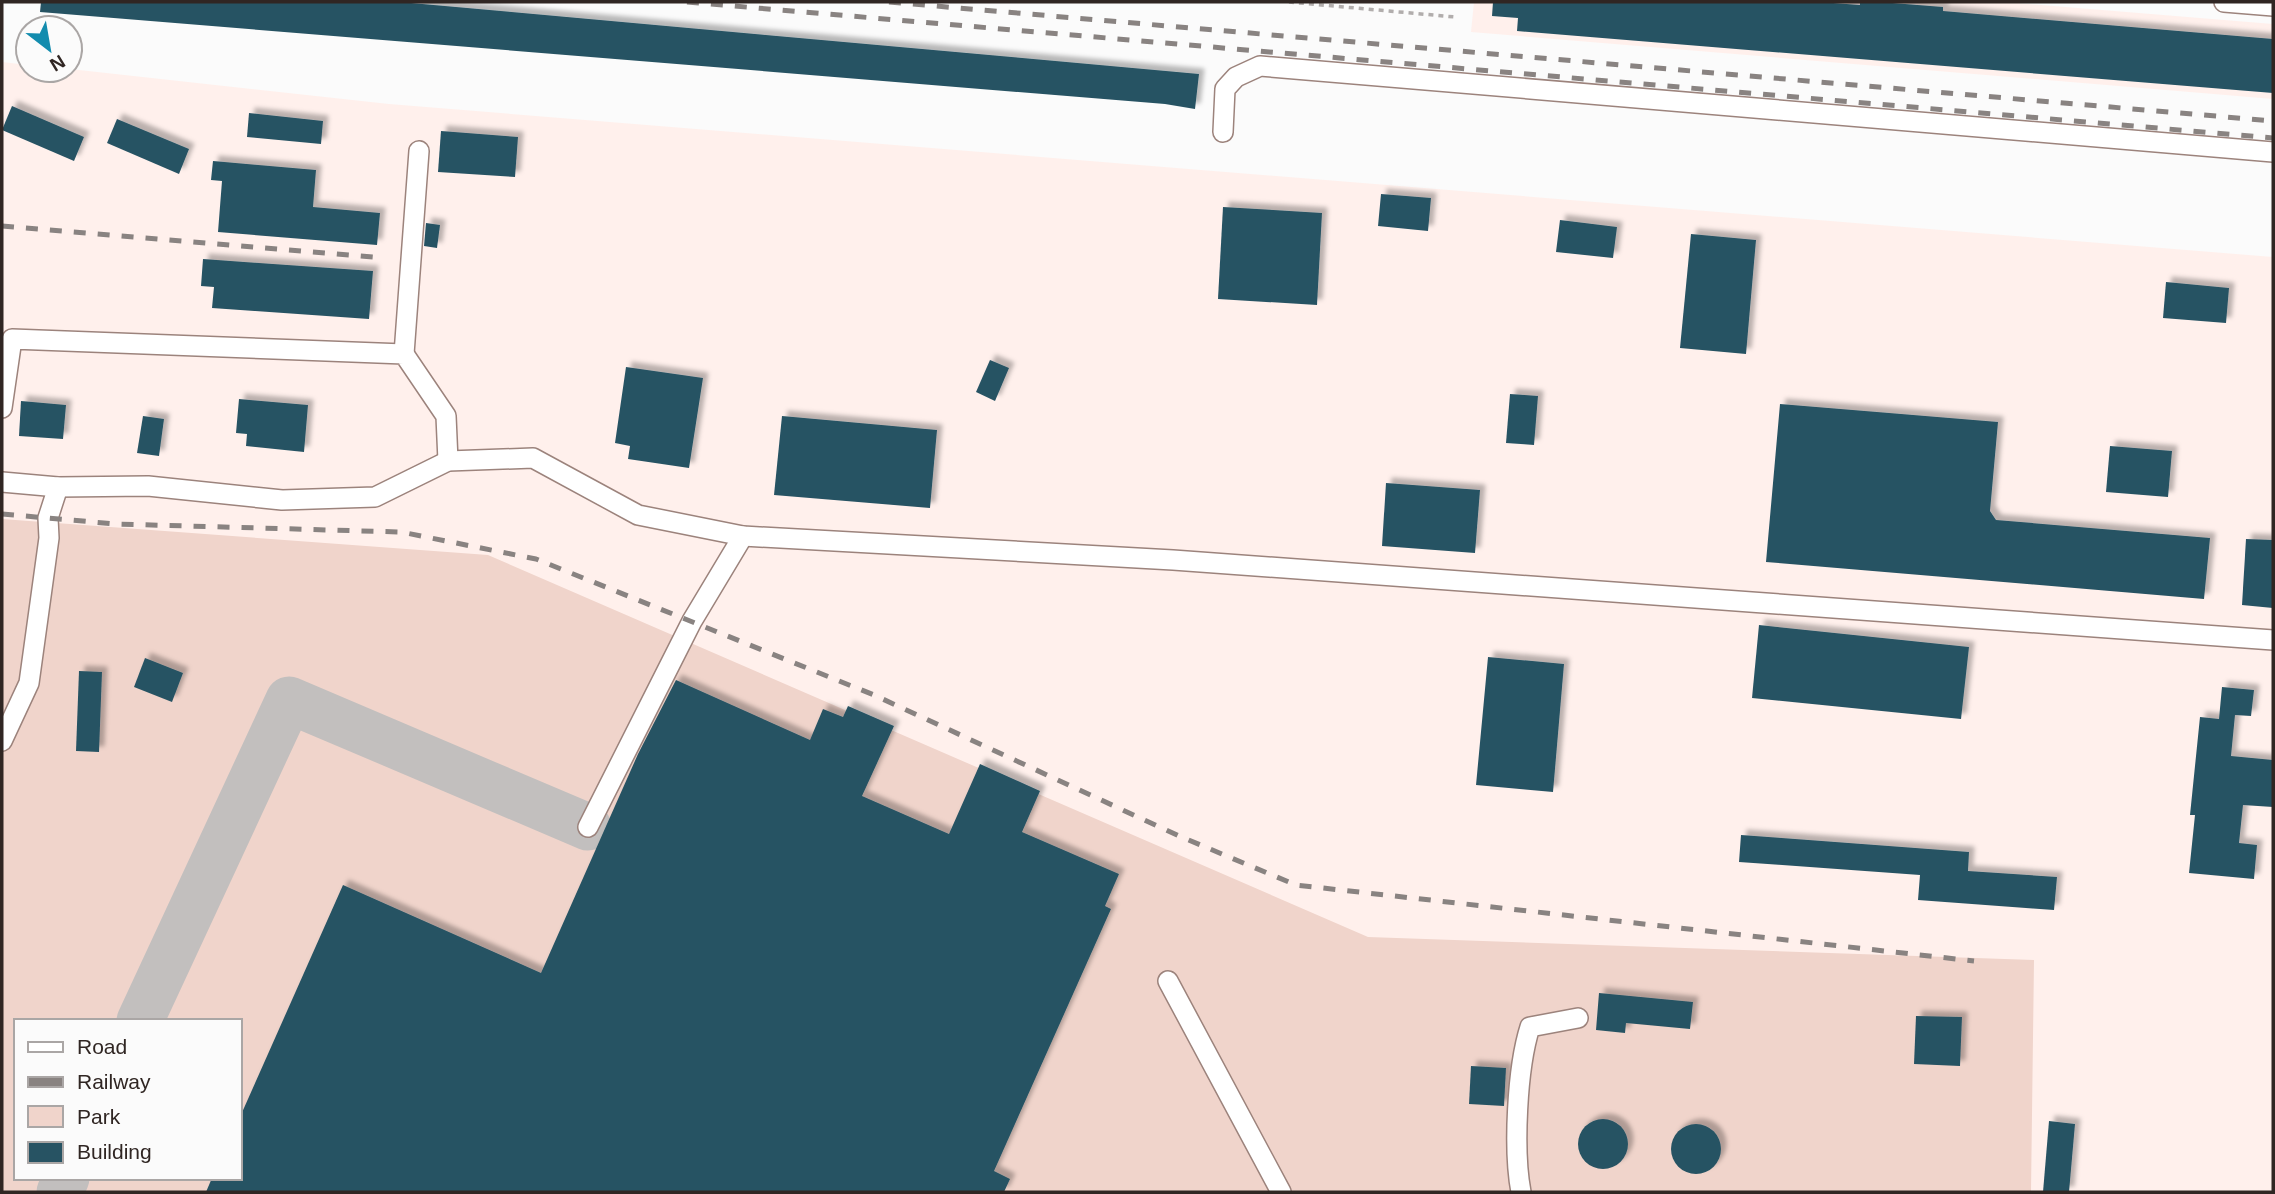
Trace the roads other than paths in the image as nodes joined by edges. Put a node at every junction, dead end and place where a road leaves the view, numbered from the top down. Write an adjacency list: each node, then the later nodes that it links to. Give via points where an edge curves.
1 (2224, 2): 2 (street)
2 (2249, 3): 3 (street)
3 (2273, 6)
4 (1223, 132): 6 (street, via 1225,89 1236,77 1260,66)
5 (419, 151): 7 (street)
6 (2273, 152)
7 (404, 354): 8 (street, via 12,339); 9 (street, via 446,416)
8 (2, 408)
9 (449, 461): 11 (street, via 375,497 282,500 148,486); 12 (street, via 533,458 638,515)
10 (2, 482): 11 (street)
11 (58, 487): 14 (street, via 48,518 29,683)
12 (743, 536): 13 (street, via 1173,560); 15 (street, via 692,621)
13 (2273, 640)
14 (2, 741)
15 (588, 827)
16 (1168, 981): 18 (street)
17 (1578, 1018): 19 (street, via 1530,1027 1526,1039 1517,1171)
18 (1281, 1192)
19 (1521, 1192)

